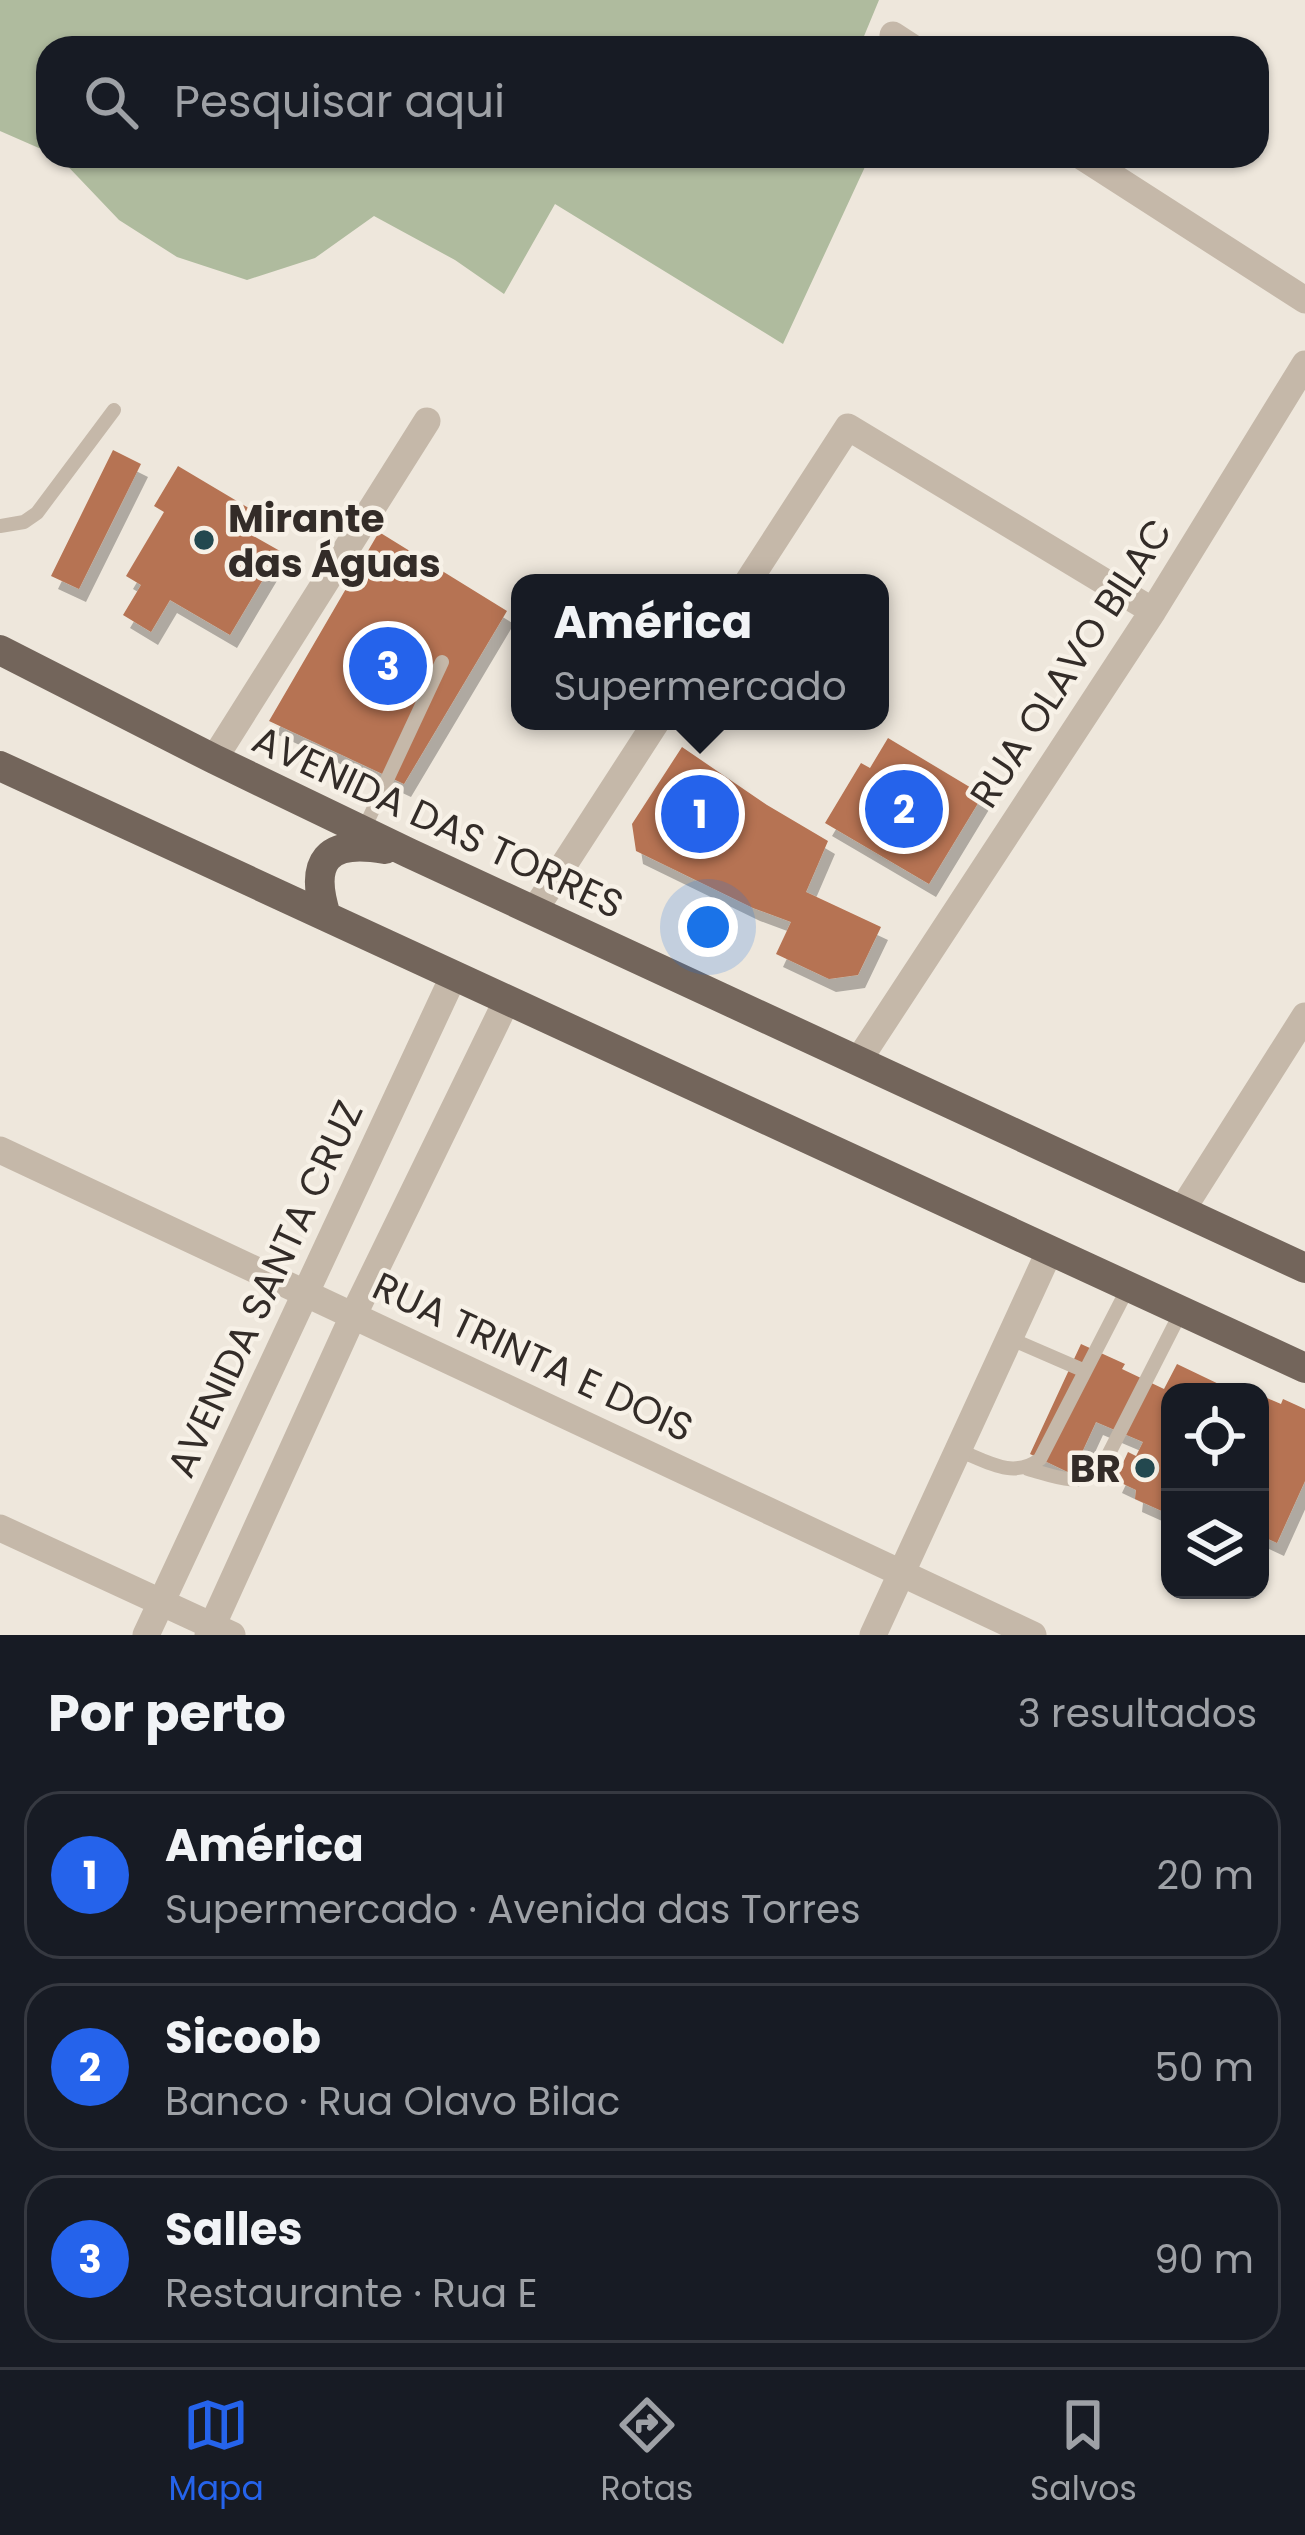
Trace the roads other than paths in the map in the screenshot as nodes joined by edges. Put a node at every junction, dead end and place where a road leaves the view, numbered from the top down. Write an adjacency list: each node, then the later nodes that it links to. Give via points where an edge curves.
1 (1100, 168): 2 (street)
2 (1305, 300)
3 (1305, 364): 8 (street, RUA OLAVO BILAC)
4 (114, 410): 6 (lane, via 37,513)
5 (427, 421): 12 (street)
6 (0, 526)
7 (753, 574): 8 (street, via 848,427)
8 (1153, 611): 21 (street, RUA OLAVO BILAC)
9 (0, 650): 12 (main road, AVENIDA DAS TORRES)
10 (442, 662): 14 (lane)
11 (651, 730): 16 (street)
12 (214, 759): 14 (main road, AVENIDA DAS TORRES)
13 (0, 766): 17 (main road)
14 (363, 831): 15 (main road, AVENIDA DAS TORRES)
15 (409, 853): 16 (main road, AVENIDA DAS TORRES); 17 (main road, via 368,846 331,852 319,870)
16 (534, 911): 21 (main road, AVENIDA DAS TORRES)
17 (326, 916): 18 (main road)
18 (454, 976): 19 (main road); 27 (street, AVENIDA SANTA CRUZ)
19 (507, 1000): 24 (main road); 29 (street)
20 (1305, 1016): 23 (street)
21 (858, 1061): 23 (main road, AVENIDA DAS TORRES)
22 (0, 1150): 27 (street, RUA TRINTA E DOIS)
23 (1182, 1210): 25 (main road, AVENIDA DAS TORRES)
24 (1050, 1250): 26 (main road); 30 (street)
25 (1305, 1268)
26 (1129, 1286): 28 (main road); 32 (lane)
27 (306, 1294): 29 (street, RUA TRINTA E DOIS); 37 (street, AVENIDA SANTA CRUZ)
28 (1182, 1310): 31 (main road); 34 (lane, via 1100,1472 1072,1481)
29 (353, 1316): 36 (street, RUA TRINTA E DOIS); 38 (street)
30 (1009, 1338): 32 (lane); 33 (street)
31 (1305, 1367)
32 (1085, 1371): 34 (lane)
33 (958, 1450): 34 (lane, via 1009,1470); 36 (street)
34 (1028, 1468)
35 (0, 1528): 37 (street)
36 (901, 1573): 40 (street); 41 (street, RUA TRINTA E DOIS)
37 (162, 1601): 38 (street); 39 (street, AVENIDA SANTA CRUZ)
38 (217, 1632)
39 (146, 1635)
40 (873, 1635)
41 (1033, 1635)

